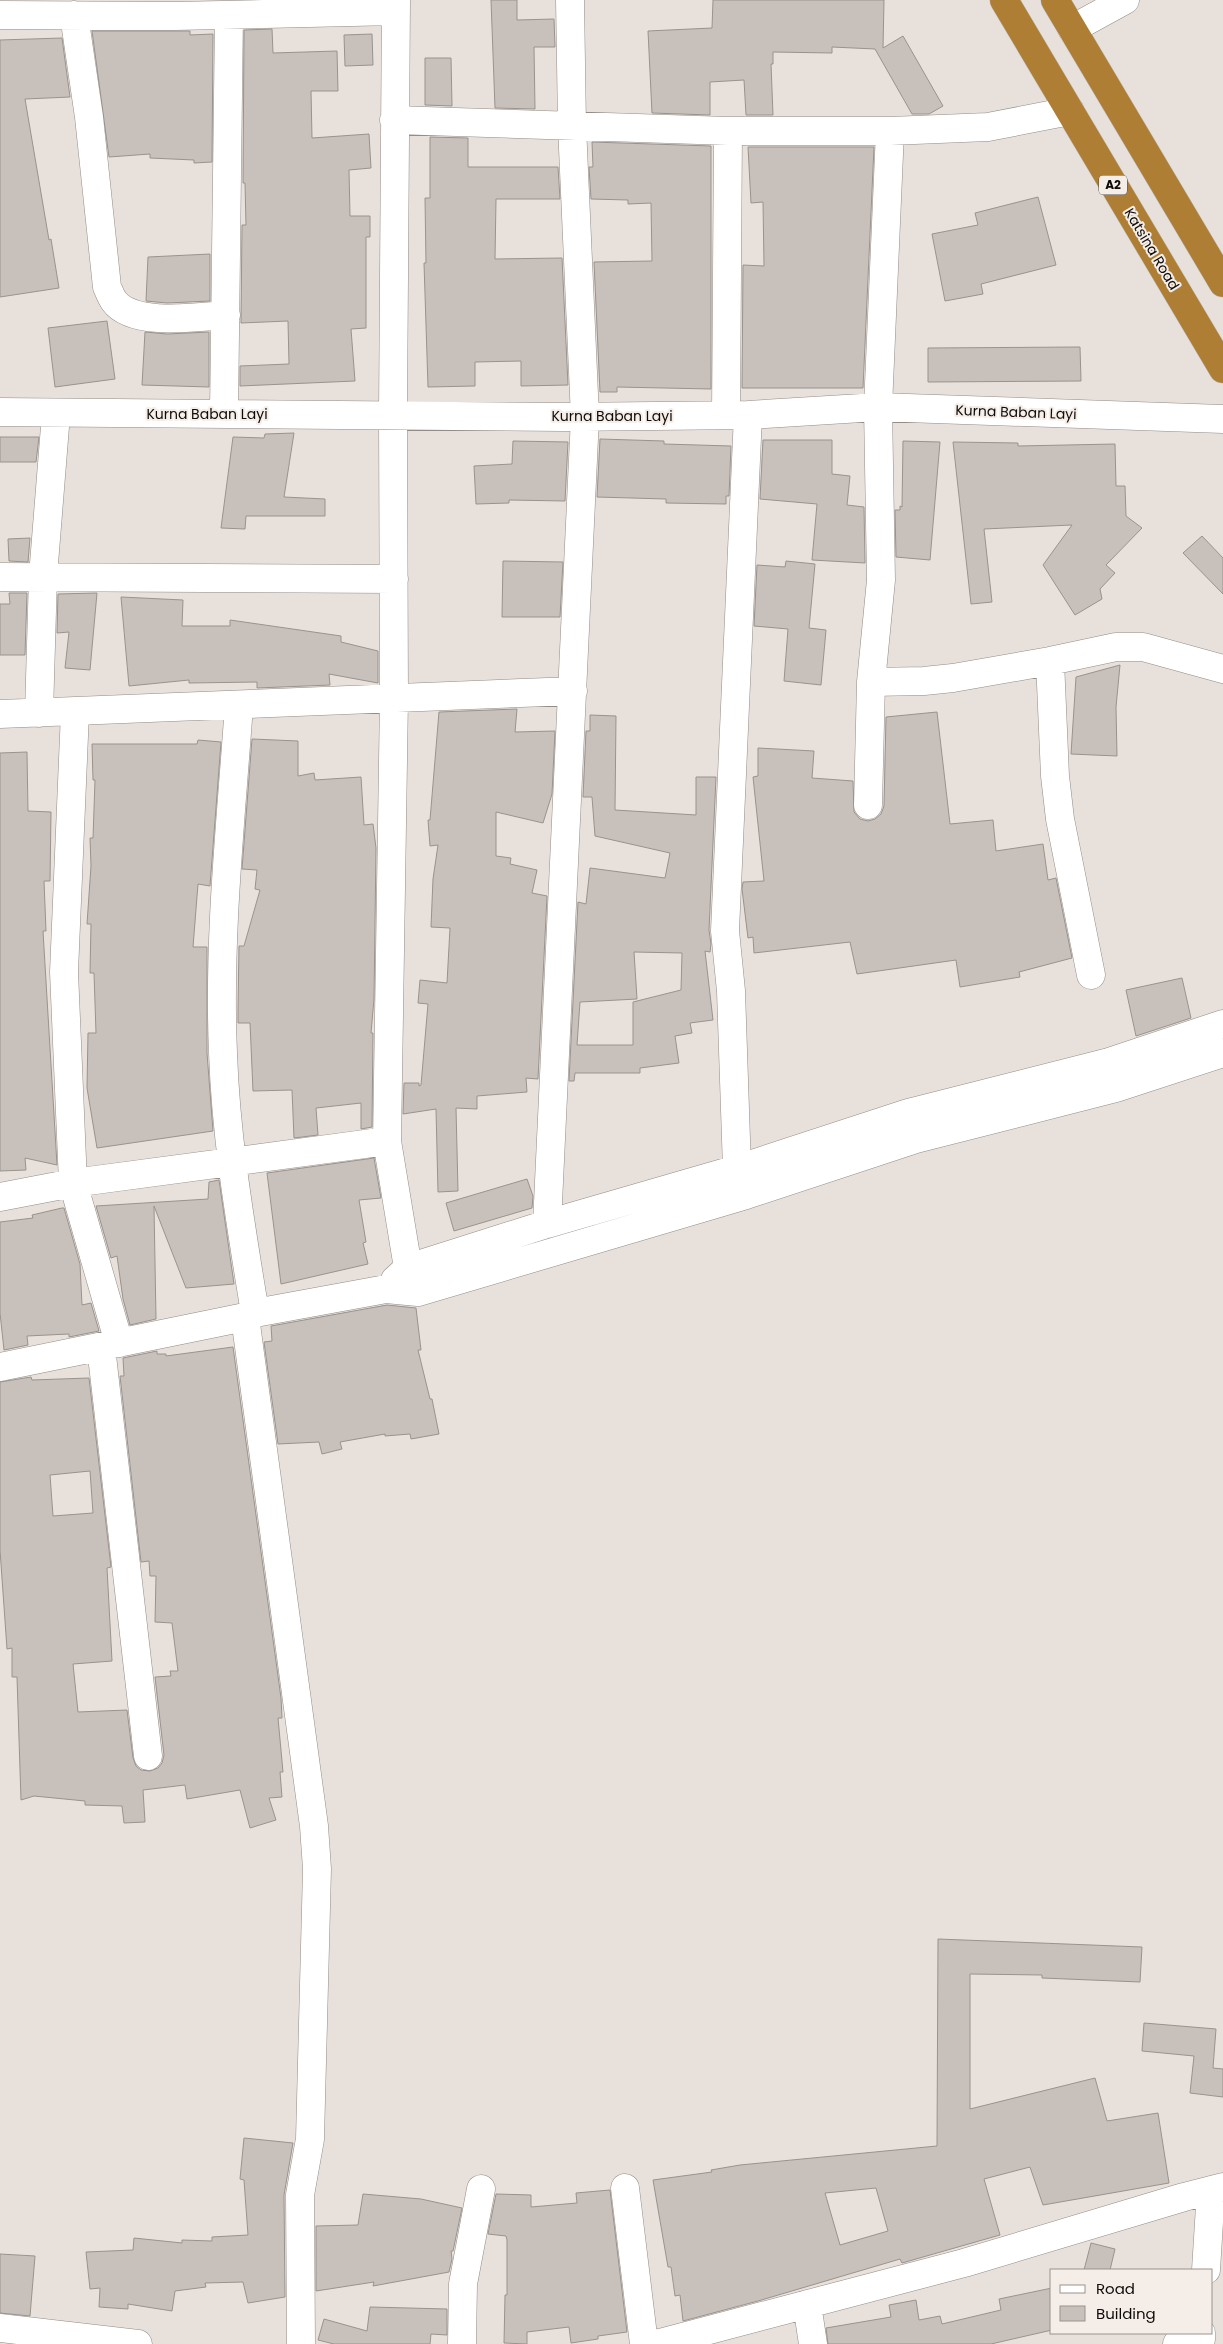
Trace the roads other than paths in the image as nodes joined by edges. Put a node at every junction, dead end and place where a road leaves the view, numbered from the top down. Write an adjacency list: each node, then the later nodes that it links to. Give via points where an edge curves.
1 (570, 0): 12 (street)
2 (1004, 0): 10 (highway, Katsina Road / A2)
3 (1055, 0): 9 (highway)
4 (1126, 0): 9 (street)
5 (396, 6): 8 (street); 11 (street)
6 (0, 15): 7 (street)
7 (74, 15): 8 (street); 16 (street, via 89,117 107,287 114,302 126,311 156,318)
8 (229, 15): 16 (street)
9 (1072, 29): 15 (highway)
10 (1070, 111): 14 (street, via 988,127); 17 (highway, Katsina Road / A2)
11 (394, 120): 12 (street); 22 (street)
12 (572, 126): 13 (street); 24 (street)
13 (728, 130): 14 (street); 23 (street)
14 (890, 131): 18 (street)
15 (1219, 268)
16 (226, 315): 20 (street)
17 (1223, 369)
18 (878, 407): 23 (street, Kurna Baban Layi); 25 (street, Kurna Baban Layi); 31 (street, via 881,580)
19 (0, 412): 21 (street, Kurna Baban Layi)
20 (224, 413): 21 (street, Kurna Baban Layi); 22 (street, Kurna Baban Layi)
21 (56, 414): 26 (street)
22 (393, 415): 24 (street, Kurna Baban Layi); 28 (street)
23 (737, 415): 24 (street, Kurna Baban Layi); 44 (street, via 725,931 731,991)
24 (585, 417): 32 (street)
25 (1223, 419)
26 (43, 576): 27 (street); 28 (street); 36 (street)
27 (0, 577)
28 (394, 579): 33 (street)
29 (1050, 662): 30 (street, via 1116,647 1143,647); 31 (street, via 924,681); 39 (street, via 1060,819)
30 (1223, 670)
31 (871, 682): 38 (street)
32 (573, 691): 33 (street); 47 (street)
33 (394, 698): 34 (street); 42 (street)
34 (239, 705): 35 (street); 43 (street, via 224,930 223,1052)
35 (76, 712): 36 (street); 45 (street, via 64,972)
36 (39, 713): 37 (street)
37 (0, 714)
38 (868, 804)
39 (1091, 975)
40 (1223, 1024): 44 (street, via 1109,1062 908,1112)
41 (1223, 1053): 49 (street, via 1116,1088 916,1139 746,1195 418,1292)
42 (387, 1141): 43 (street); 48 (street)
43 (230, 1161): 45 (street); 50 (street)
44 (738, 1169): 47 (street)
45 (73, 1183): 46 (street); 51 (street)
46 (0, 1197)
47 (547, 1224): 48 (street)
48 (408, 1268): 49 (street)
49 (386, 1289): 50 (street)
50 (250, 1315): 51 (street); 62 (street, via 318,1869 310,2138 300,2194)
51 (110, 1345): 52 (street); 53 (street)
52 (0, 1367)
53 (148, 1756)
54 (625, 2188): 64 (street)
55 (481, 2189): 63 (street, via 463,2284)
56 (1217, 2189): 57 (street); 58 (street, via 964,2263)
57 (1206, 2269)
58 (807, 2304): 65 (street); 66 (street)
59 (0, 2328): 60 (street)
60 (28, 2337): 61 (street)
61 (138, 2344)
62 (301, 2344)
63 (462, 2344)
64 (644, 2344)
65 (656, 2344)
66 (813, 2344)

